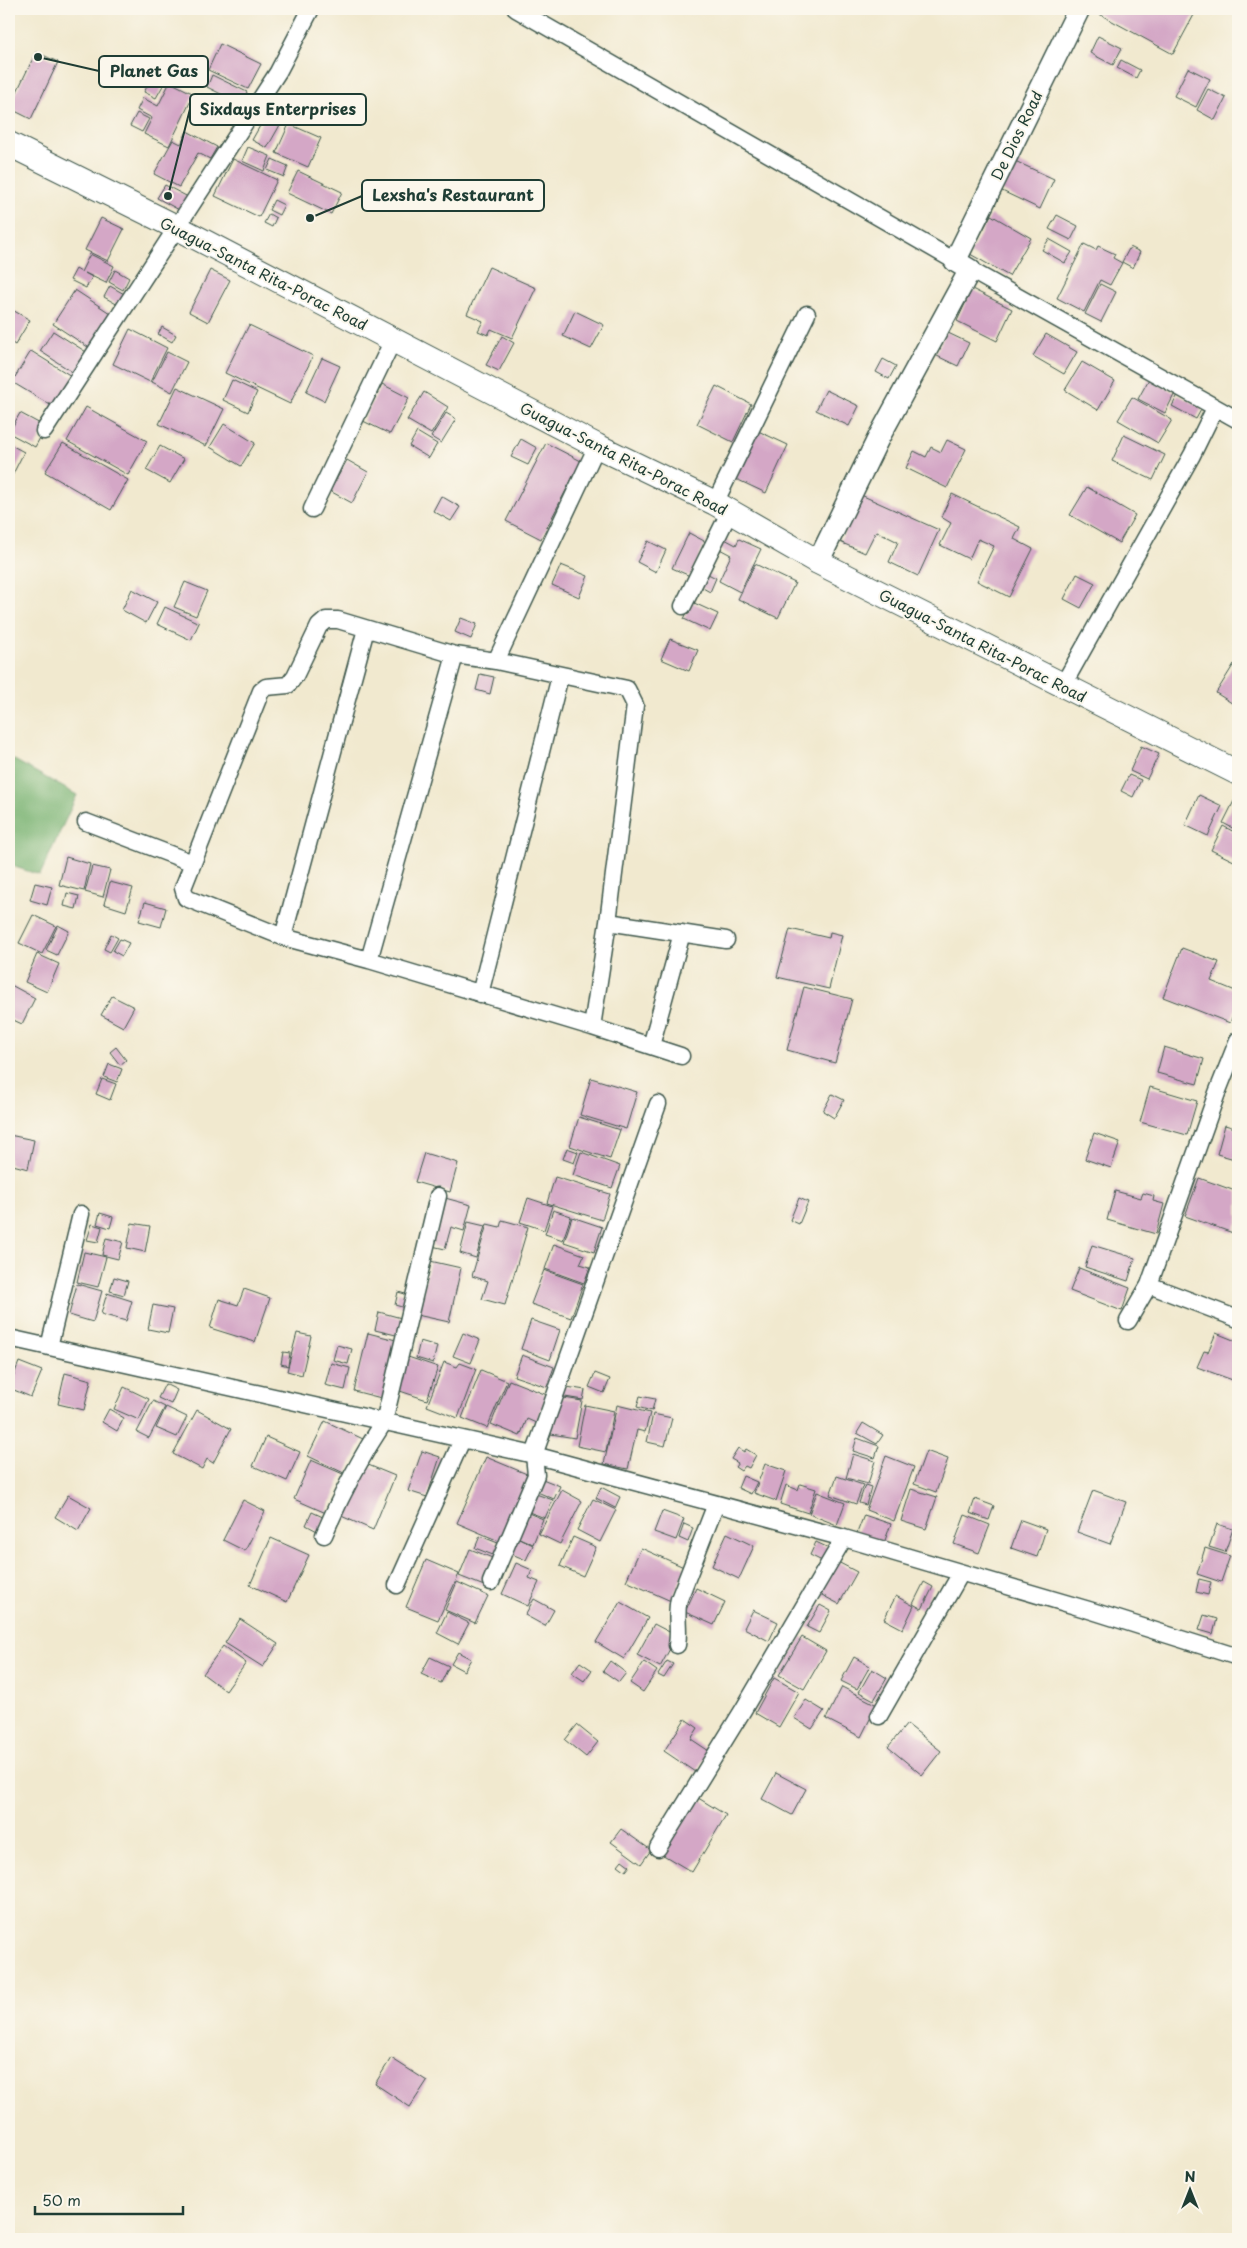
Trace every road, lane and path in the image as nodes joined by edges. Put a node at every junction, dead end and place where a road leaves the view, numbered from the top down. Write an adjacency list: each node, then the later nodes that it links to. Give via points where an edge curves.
1 (311, 9): 5 (street, via 278,72)
2 (516, 9): 6 (street)
3 (1079, 9): 6 (street, De Dios Road)
4 (9, 144): 5 (main road, Guagua-Santa Rita-Porac Road)
5 (178, 228): 8 (main road, Guagua-Santa Rita-Porac Road); 11 (street)
6 (963, 266): 9 (street); 15 (street, De Dios Road)
7 (807, 314): 13 (street)
8 (393, 340): 12 (main road, Guagua-Santa Rita-Porac Road); 14 (street)
9 (1215, 408): 10 (street); 21 (street)
10 (1238, 420)
11 (44, 432)
12 (598, 446): 13 (main road, Guagua-Santa Rita-Porac Road); 19 (street)
13 (722, 507): 15 (main road, Guagua-Santa Rita-Porac Road); 16 (street)
14 (312, 508)
15 (818, 562): 21 (main road, Guagua-Santa Rita-Porac Road)
16 (683, 606)
17 (366, 629): 18 (street); 24 (street, via 338,620 326,620 319,626 288,685 266,687 261,691); 27 (street)
18 (455, 654): 19 (street); 29 (street)
19 (496, 661): 20 (street)
20 (560, 676): 25 (street, via 627,689 635,705); 30 (street)
21 (1063, 685): 22 (main road, Guagua-Santa Rita-Porac Road)
22 (1238, 773)
23 (86, 822): 24 (street)
24 (193, 863): 27 (street, via 183,888 186,898)
25 (608, 922): 26 (street); 31 (street)
26 (682, 934): 28 (street); 33 (street)
27 (282, 937): 29 (street)
28 (726, 940)
29 (369, 960): 30 (street)
30 (480, 994): 31 (street)
31 (592, 1026): 33 (street)
32 (1238, 1040): 38 (street)
33 (651, 1046): 34 (street)
34 (681, 1056)
35 (658, 1104): 45 (street)
36 (438, 1196): 43 (street)
37 (81, 1214): 42 (street)
38 (1149, 1285): 39 (street); 40 (street)
39 (1238, 1318)
40 (1128, 1321)
41 (9, 1338): 42 (street)
42 (49, 1347): 43 (street)
43 (384, 1422): 44 (street); 47 (street, via 345,1486)
44 (462, 1440): 45 (street); 51 (street)
45 (534, 1455): 46 (street); 50 (street, via 536,1475)
46 (716, 1504): 48 (street); 52 (street, via 679,1599)
47 (324, 1535)
48 (844, 1538): 49 (street); 55 (street)
49 (961, 1573): 53 (street); 54 (street)
50 (492, 1582)
51 (397, 1585)
52 (676, 1645)
53 (1238, 1657)
54 (879, 1716)
55 (658, 1848)

